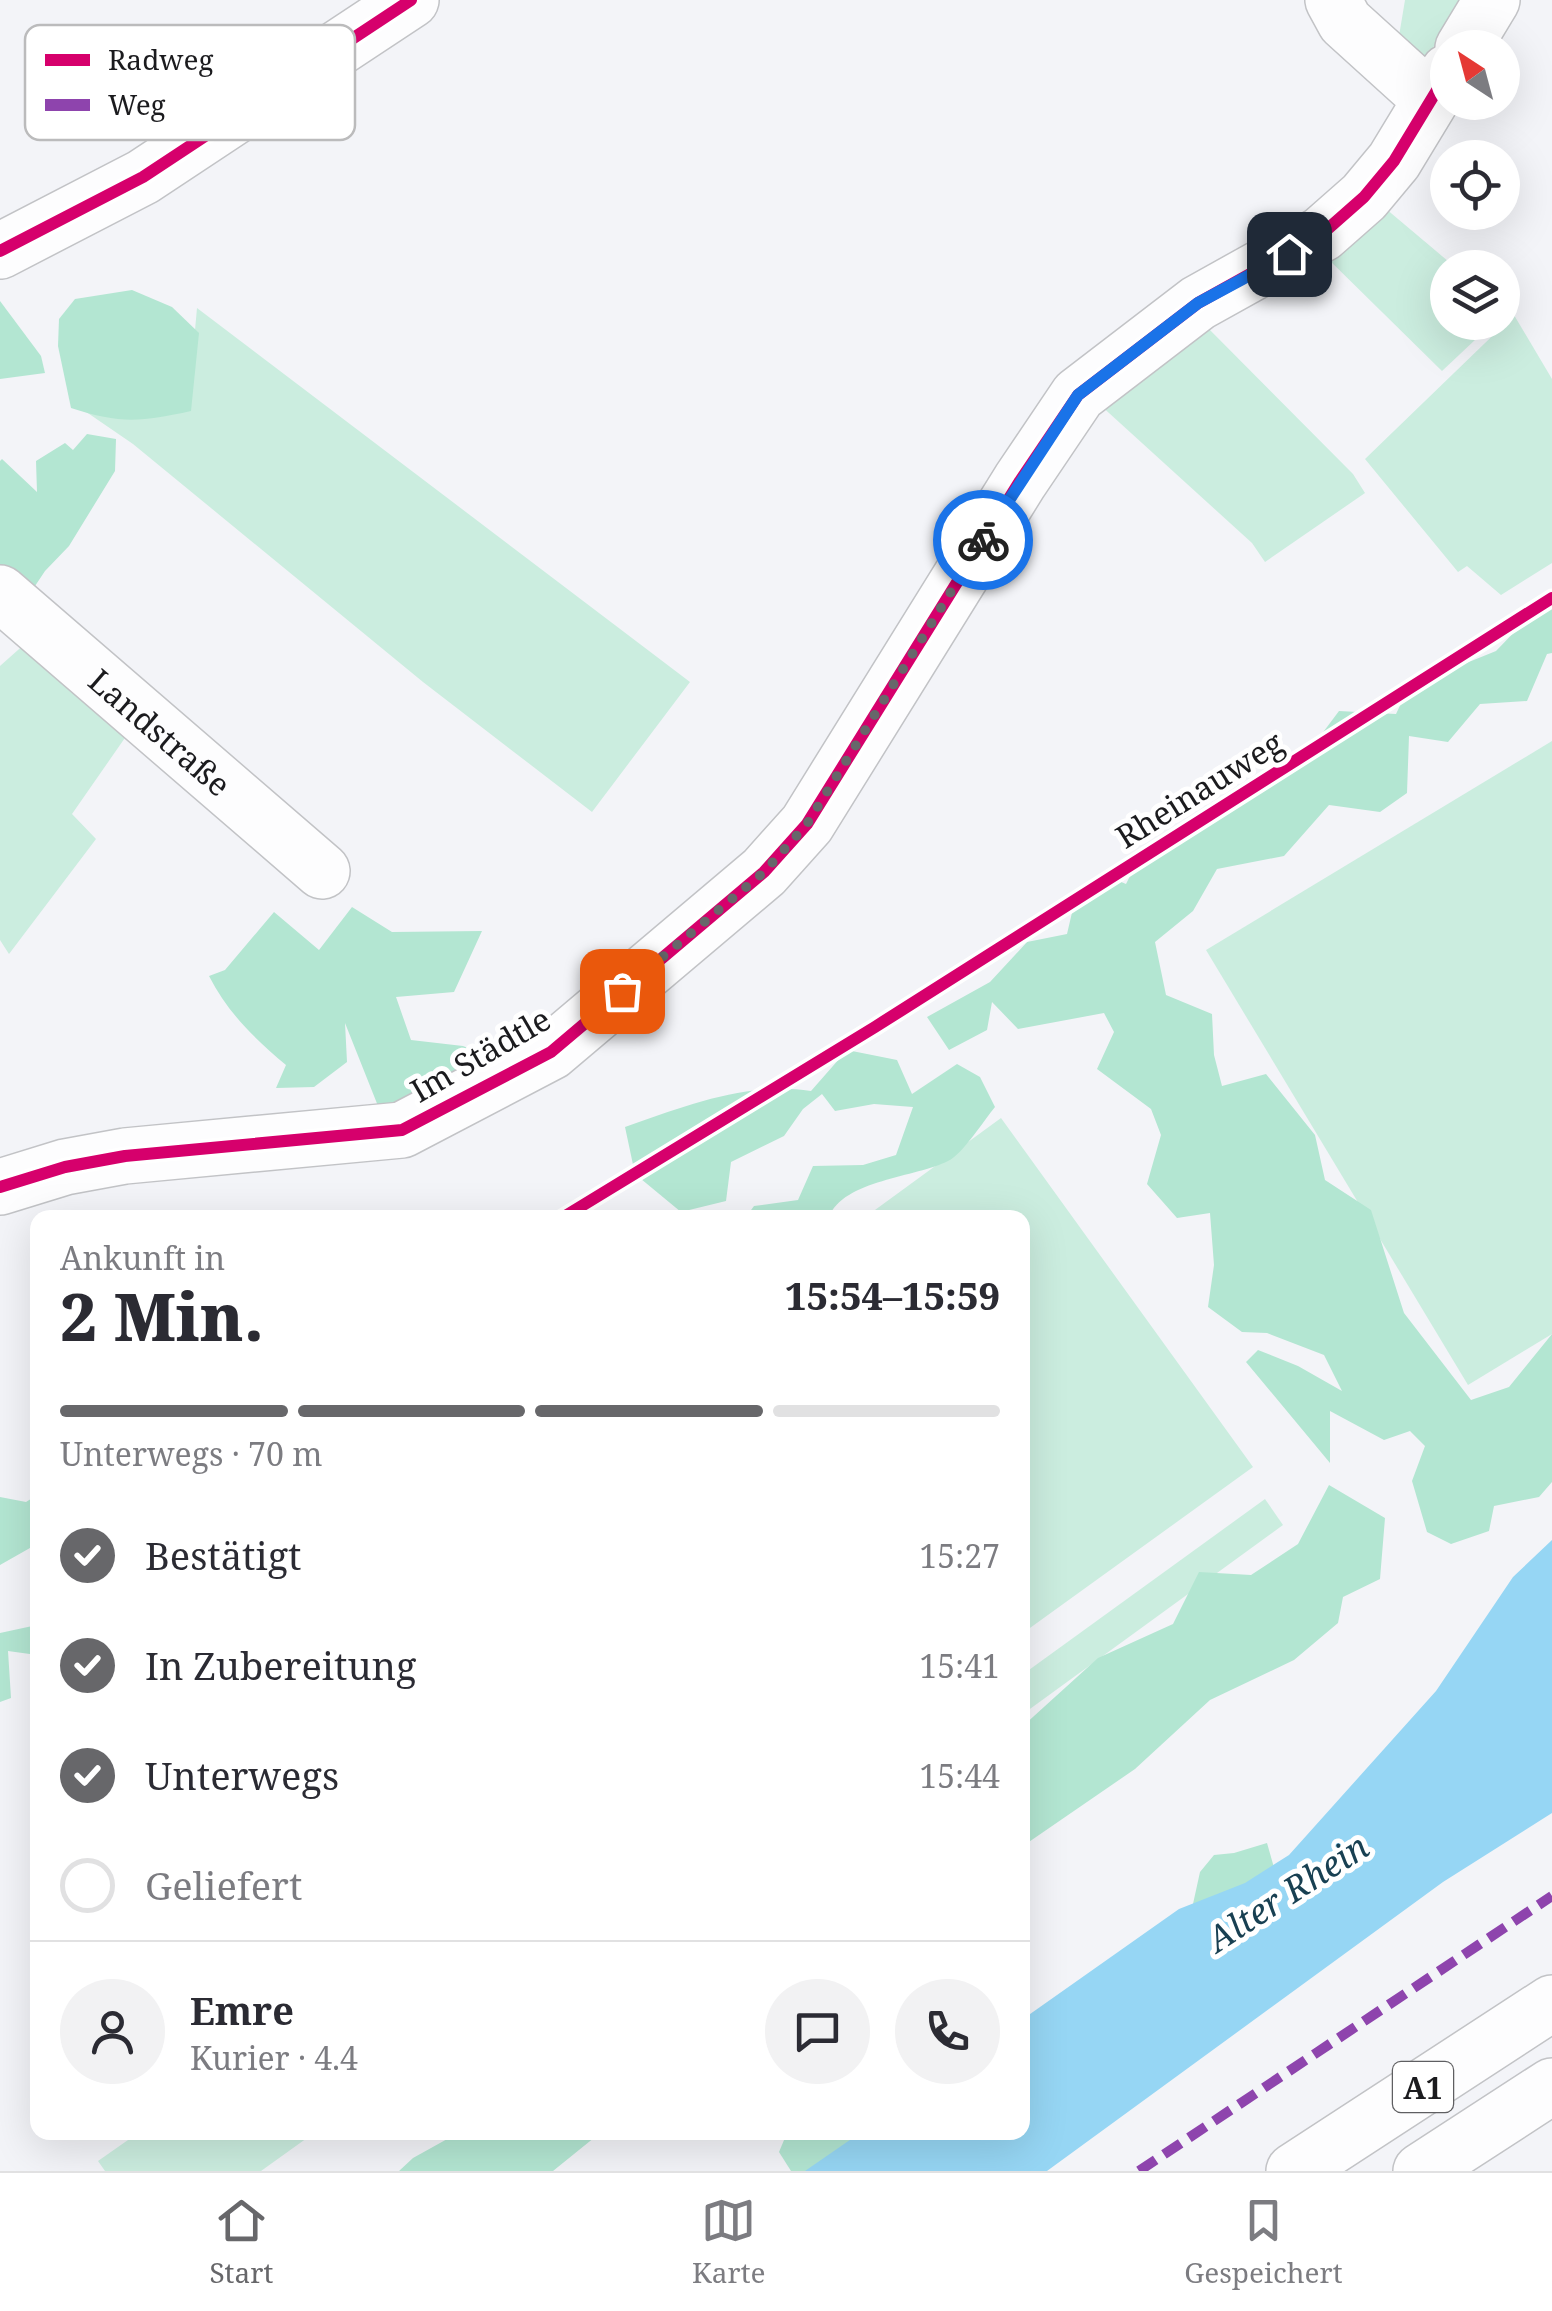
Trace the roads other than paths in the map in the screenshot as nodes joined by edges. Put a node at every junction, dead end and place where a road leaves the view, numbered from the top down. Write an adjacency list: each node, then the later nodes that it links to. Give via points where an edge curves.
1 (412, 0): 5 (main road)
2 (1333, 0): 6 (main road, via 1346,22)
3 (1492, 0): 4 (main road)
4 (1474, 30)
5 (355, 38)
6 (1430, 79)
7 (1430, 100): 12 (main road, Im Städtle, via 1394,161 1322,234 1198,303 1078,395 807,824 764,872 551,1052 402,1130 125,1156)
8 (199, 140): 9 (main road)
9 (0, 251)
10 (0, 593): 11 (main road, Landstraße)
11 (322, 872)
12 (0, 1187)
13 (1552, 2002): 15 (main road, A1)
14 (1552, 2086): 16 (main road, A1)
15 (1294, 2171)
16 (1421, 2171)

